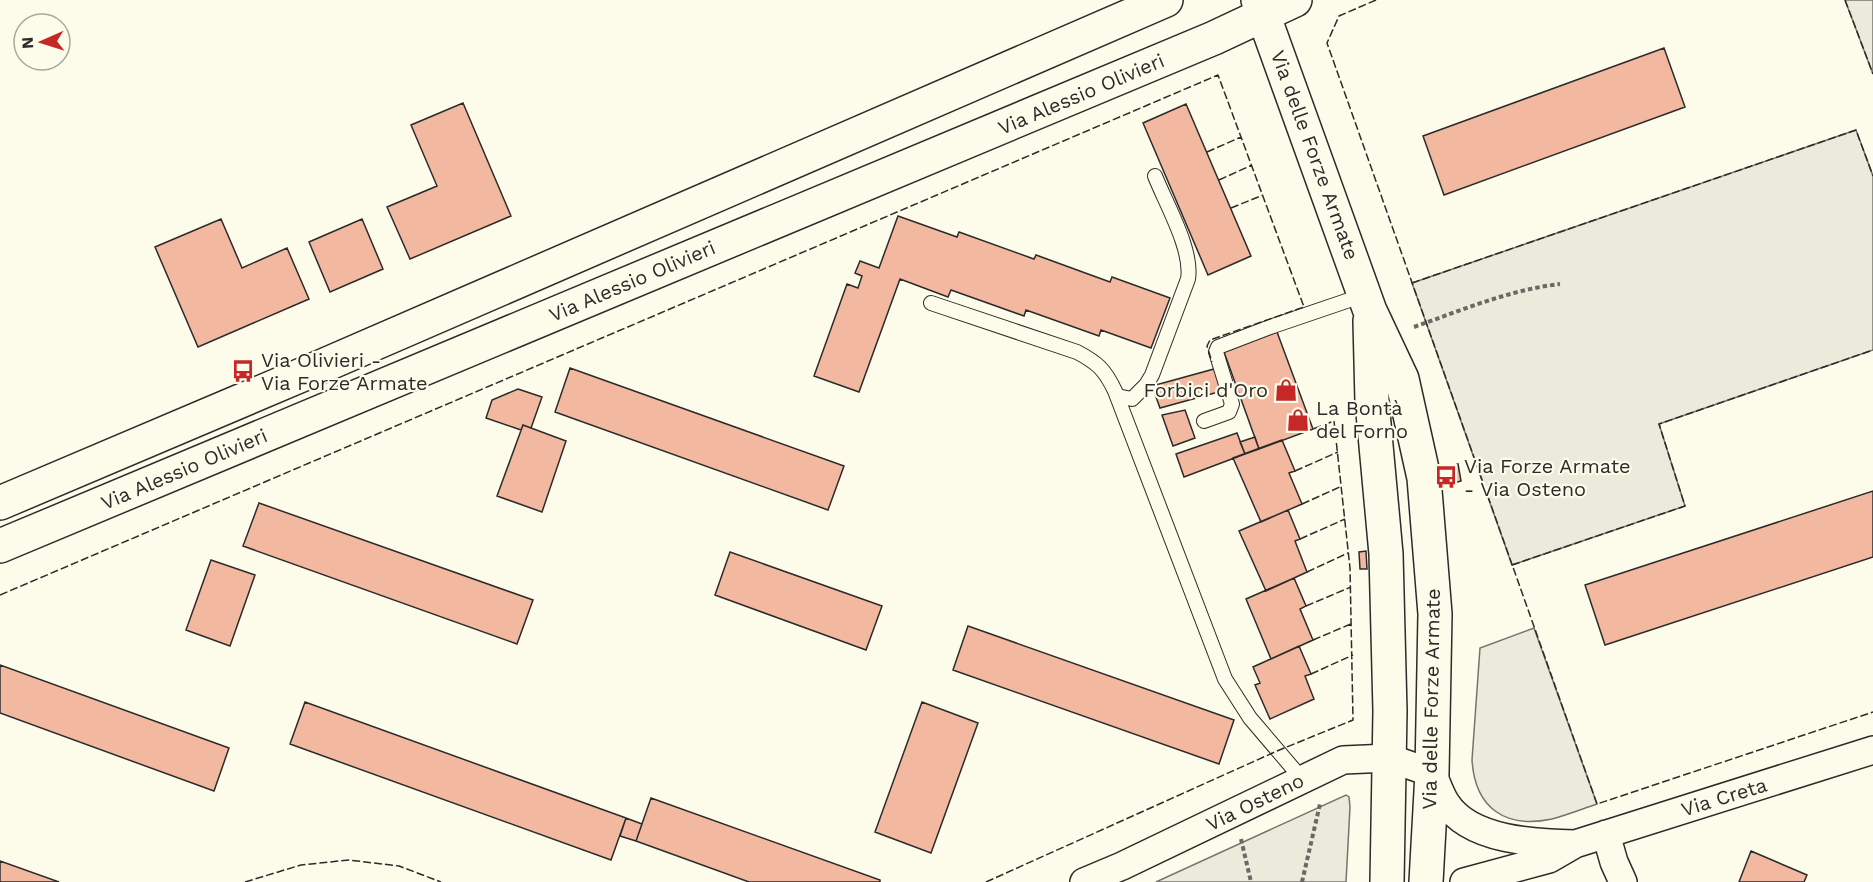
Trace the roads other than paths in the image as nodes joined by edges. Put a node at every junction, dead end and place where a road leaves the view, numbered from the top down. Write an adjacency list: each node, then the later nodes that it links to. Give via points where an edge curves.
1 (1166, 0): 9 (main road, Via Alessio Olivieri)
2 (1295, 0): 3 (main road, Via Alessio Olivieri)
3 (1261, 8): 6 (main road, Via delle Forze Armate); 10 (main road, Via Alessio Olivieri)
4 (1155, 176): 7 (lane, via 1187,253 1190,270 1146,385 1132,399)
5 (931, 303): 7 (lane, via 1077,352 1105,371)
6 (1368, 303): 8 (lane, via 1270,327 1218,347 1216,352 1232,404 1229,412); 12 (main road, Via delle Forze Armate, via 1372,402 1386,554); 13 (main road, Via delle Forze Armate, via 1402,379 1424,478 1435,614)
7 (1117, 396): 14 (lane, via 1225,679 1250,718)
8 (1204, 421)
9 (0, 503)
10 (0, 546)
11 (1873, 750): 15 (street, Via Creta)
12 (1389, 758): 13 (street, Via Osteno); 14 (street, Via Osteno, via 1343,760); 17 (main road, Via delle Forze Armate)
13 (1432, 773): 16 (street, Via Creta, via 1446,804 1467,823 1530,842); 19 (main road, Via delle Forze Armate)
14 (1302, 778): 18 (street, Via Osteno)
15 (1606, 834): 16 (street, Via Creta); 21 (street)
16 (1575, 844): 20 (street, Via Creta, via 1549,859)
17 (1387, 872): 19 (street)
18 (1084, 882)
19 (1425, 882)
20 (1464, 882)
21 (1623, 882)

